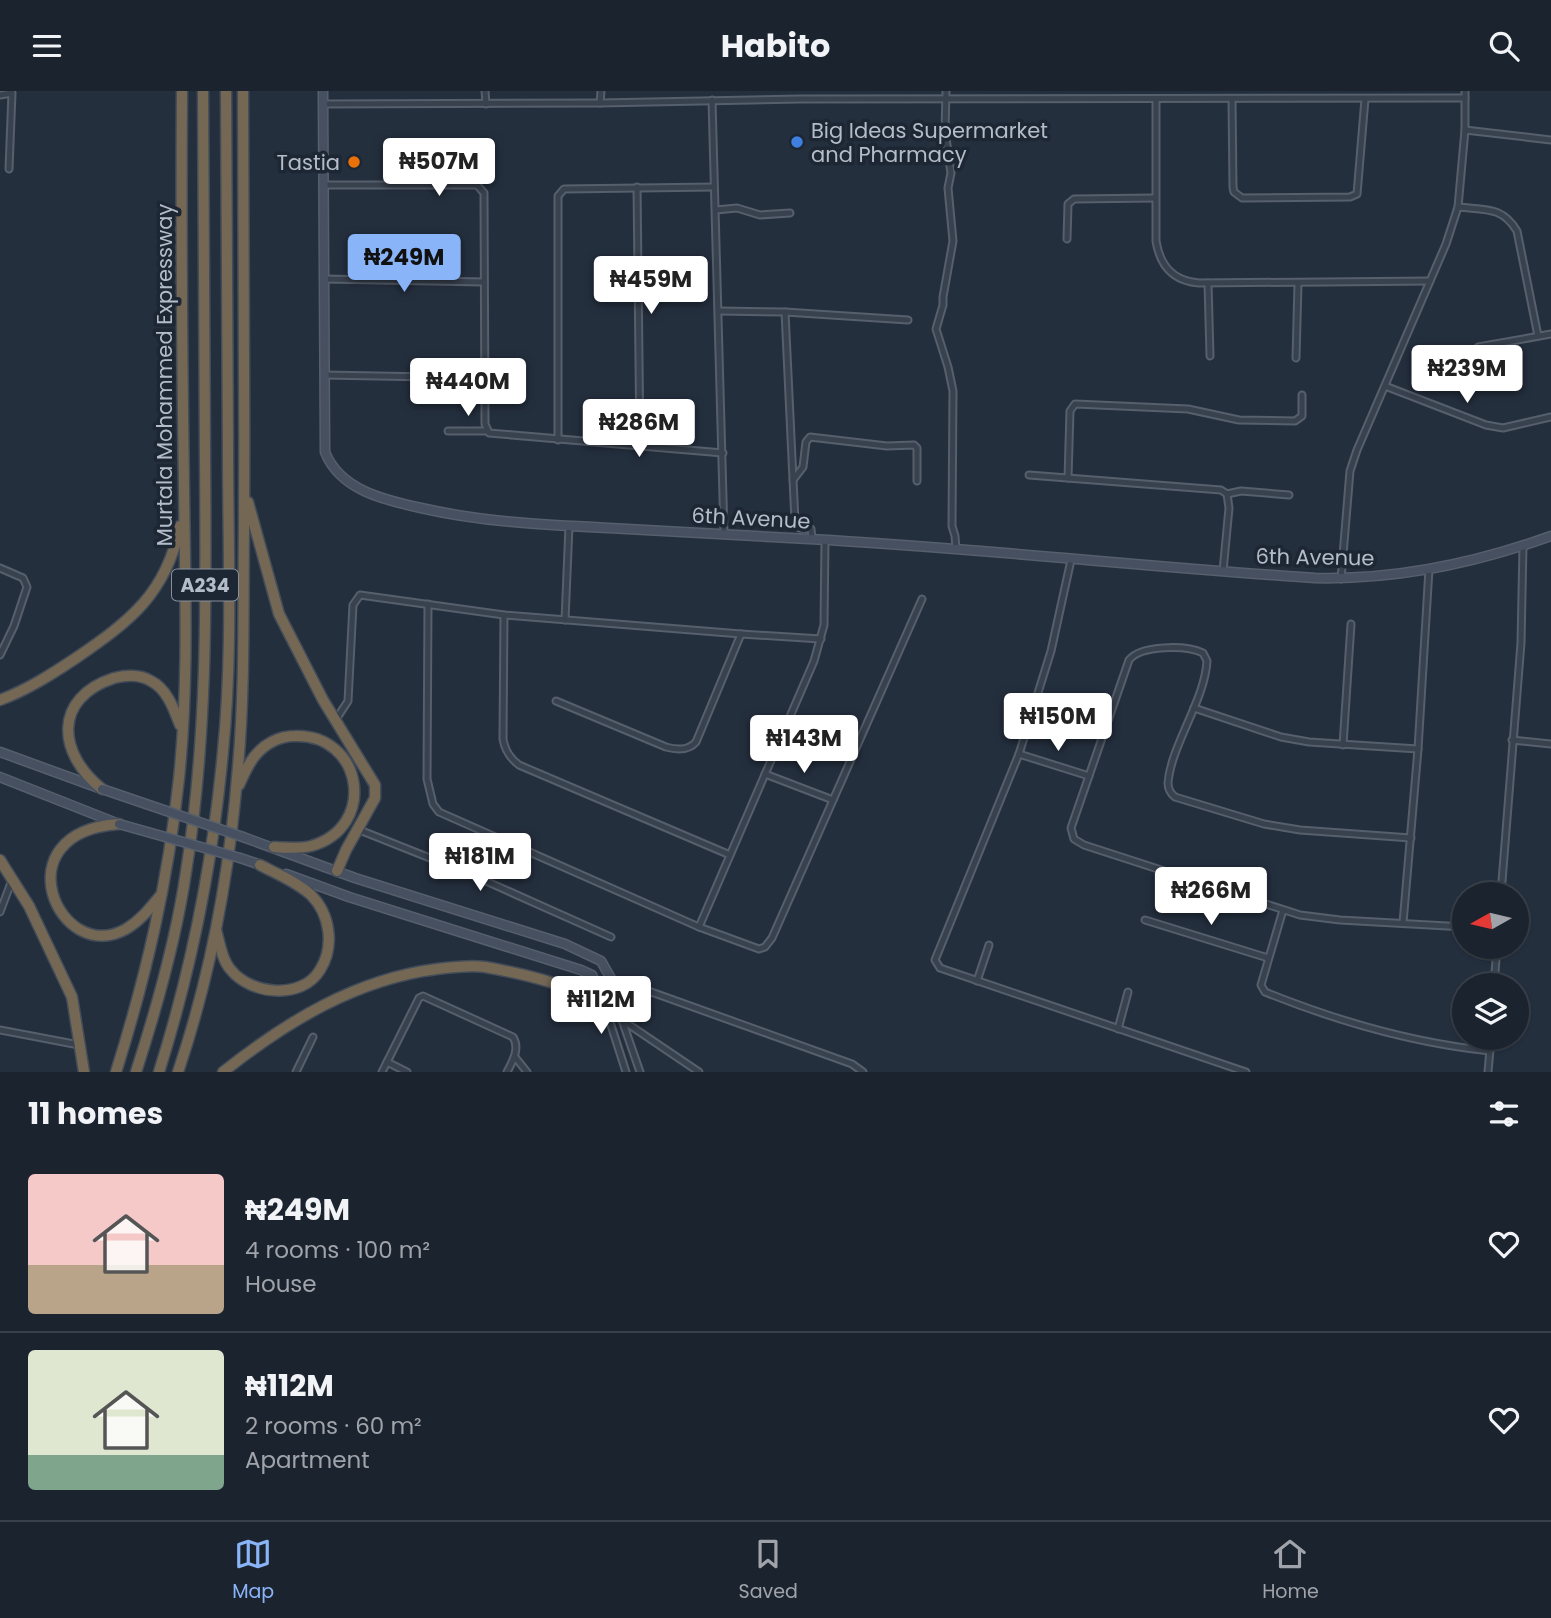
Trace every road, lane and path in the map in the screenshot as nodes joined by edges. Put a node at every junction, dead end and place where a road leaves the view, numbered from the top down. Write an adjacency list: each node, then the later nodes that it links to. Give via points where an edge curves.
1 (182, 91): 68 (highway, Murtala Mohammed Expressway)
2 (203, 91): 142 (highway, Murtala Mohammed Expressway / A234, via 205,647 198,779 172,944)
3 (226, 91): 143 (highway, A234, via 229,565 224,748 216,826 189,972)
4 (243, 91): 65 (highway)
5 (323, 91): 25 (street, 6th Avenue)
6 (485, 91): 26 (street)
7 (601, 91): 24 (street)
8 (697, 91): 22 (street)
9 (792, 91): 16 (street)
10 (886, 91): 17 (street)
11 (946, 91): 18 (street)
12 (1082, 91): 15 (street)
13 (1465, 94): 21 (street); 27 (street)
14 (0, 95): 29 (street, via 12,93)
15 (1082, 98): 18 (street); 19 (street)
16 (792, 99): 17 (street); 23 (street)
17 (886, 99): 18 (street)
18 (946, 99): 75 (street, via 953,241 936,329 953,391 952,526)
19 (1156, 99): 20 (street); 33 (street)
20 (1232, 99): 21 (street); 21 (street, via 1233,187 1242,198 1357,194)
21 (1365, 99)
22 (697, 100): 23 (street); 24 (street)
23 (712, 100): 32 (street)
24 (600, 103): 26 (street)
25 (323, 104): 26 (street); 30 (street, 6th Avenue)
26 (486, 104)
27 (1465, 130): 28 (street); 34 (street)
28 (1551, 140)
29 (9, 169)
30 (324, 185): 38 (street, 6th Avenue); 40 (street, via 477,185 484,193)
31 (637, 187): 32 (street); 58 (street, via 564,189 558,195); 59 (street)
32 (714, 187): 35 (street)
33 (1155, 198): 37 (street, via 1071,201); 41 (street, via 1156,241 1162,261 1182,280)
34 (1458, 207): 39 (street); 47 (street, via 1498,211 1509,218 1517,231)
35 (716, 211): 36 (street, via 737,208 760,215); 43 (street)
36 (790, 213)
37 (1067, 240)
38 (324, 279): 40 (street); 51 (street, 6th Avenue)
39 (1430, 281): 42 (street); 53 (street)
40 (484, 282): 52 (street)
41 (1208, 283): 42 (street); 49 (street)
42 (1298, 284): 50 (street)
43 (719, 311): 44 (street); 60 (street)
44 (785, 312): 45 (street); 63 (street)
45 (908, 320)
46 (1551, 334): 47 (street)
47 (1538, 336): 48 (street)
48 (1478, 347)
49 (1210, 356)
50 (1296, 358)
51 (324, 375): 52 (street); 69 (street, 6th Avenue, via 325,452 332,468 350,483 396,502 451,515)
52 (485, 378): 57 (street)
53 (1385, 386): 55 (street, via 1486,425 1503,428); 80 (street, via 1350,471)
54 (1302, 395): 62 (street, via 1302,416 1295,421 1239,420 1188,409 1075,404 1070,411)
55 (1551, 417)
56 (448, 431): 57 (street)
57 (487, 431): 58 (street)
58 (558, 440): 59 (street)
59 (640, 446): 60 (street)
60 (723, 453): 70 (street)
61 (1029, 475): 62 (street)
62 (1068, 478): 66 (street, via 1221,489)
63 (793, 480): 64 (street, via 803,467 810,437 914,445); 72 (street, via 795,521 799,527 811,529)
64 (917, 481)
65 (244, 488): 92 (highway, via 279,614); 104 (highway, via 242,703)
66 (1227, 494): 67 (street); 79 (street)
67 (1289, 495)
68 (184, 505): 89 (highway, via 173,555 143,607 62,667); 93 (highway, Murtala Mohammed Expressway)
69 (569, 526): 70 (street, 6th Avenue); 84 (street)
70 (724, 534): 72 (street, 6th Avenue)
71 (1551, 536): 74 (street, 6th Avenue)
72 (813, 539): 73 (street, 6th Avenue)
73 (825, 540): 75 (street, 6th Avenue); 87 (street)
74 (1523, 546): 78 (street, 6th Avenue); 94 (street)
75 (956, 549): 76 (street, 6th Avenue)
76 (1071, 560): 79 (street, 6th Avenue); 99 (street, via 1051,651)
77 (0, 568): 88 (street, via 23,577 27,587 15,627)
78 (1429, 569): 80 (street, 6th Avenue); 97 (street)
79 (1223, 571): 80 (street, 6th Avenue)
80 (1341, 579)
81 (922, 599): 105 (street)
82 (428, 604): 83 (street); 92 (street, via 365,594 355,599 348,701); 122 (street, via 427,779 435,809)
83 (504, 615): 84 (street); 110 (street, via 503,739 512,760)
84 (565, 620): 86 (street)
85 (1350, 624): 95 (street)
86 (741, 634): 87 (street); 90 (street, via 696,742 688,748 666,747)
87 (821, 639): 100 (street)
88 (0, 655)
89 (0, 701)
90 (556, 701)
91 (1194, 708): 95 (street, via 1281,737); 101 (street, via 1206,666 1203,653 1170,649 1142,650 1134,655); 108 (street, via 1168,785 1175,797 1264,824)
92 (335, 721): 107 (highway, via 376,785 375,798)
93 (182, 729): 103 (highway, via 164,692 137,676 123,676 78,699 69,717 69,738 82,771); 116 (highway, Murtala Mohammed Expressway)
94 (1512, 740): 96 (street); 115 (street)
95 (1343, 744): 97 (street)
96 (1551, 744)
97 (1418, 749): 108 (street)
98 (0, 752): 103 (street)
99 (1019, 754): 101 (street); 127 (street, via 935,960 940,968)
100 (765, 774): 105 (street); 110 (street)
101 (1089, 776): 117 (street, via 1072,828 1078,842)
102 (0, 777): 106 (street)
103 (102, 789): 109 (street, bridge)
104 (236, 792): 109 (highway, via 253,757 275,740 317,738 342,756 355,786 352,811 344,824 312,845); 123 (highway)
105 (833, 800): 122 (street, via 765,947 752,948)
106 (119, 824): 112 (street, bridge); 116 (highway, via 78,831 58,846 51,857 47,884 55,907 84,933 111,934 143,917)
107 (357, 829): 113 (highway); 124 (street)
108 (1411, 838): 120 (street)
109 (274, 847): 113 (street)
110 (730, 855): 122 (street)
111 (0, 860): 114 (highway)
112 (260, 865): 123 (highway, via 312,896 323,912 329,942 320,972 292,988 259,990 229,969); 129 (street, via 581,970 592,975)
113 (337, 871): 128 (street, via 565,944 601,961)
114 (12, 880): 118 (street); 136 (highway, via 72,997)
115 (1502, 882)
116 (163, 893): 141 (highway, Murtala Mohammed Expressway)
117 (1283, 910): 120 (street, via 1340,921); 126 (street)
118 (0, 912)
119 (1146, 920): 126 (street)
120 (1403, 923): 121 (street)
121 (1452, 926)
122 (699, 927)
123 (216, 928): 144 (highway)
124 (611, 937)
125 (989, 945): 127 (street)
126 (1268, 958): 137 (street, via 1261,985 1265,992 1403,1037)
127 (977, 981): 133 (street)
128 (613, 982): 129 (street); 132 (street); 154 (street, via 629,983 699,1008)
129 (600, 991): 131 (street); 145 (highway, via 575,991 482,967 411,972 327,1002)
130 (1128, 992): 133 (street)
131 (604, 1002): 132 (street); 151 (street)
132 (622, 1020): 152 (street); 153 (street)
133 (1118, 1029): 155 (street)
134 (0, 1030): 136 (street)
135 (313, 1037): 146 (street)
136 (81, 1045): 140 (highway)
137 (1490, 1051): 156 (street)
138 (514, 1057): 139 (street, via 513,1037 423,996); 149 (street); 150 (street)
139 (387, 1062): 147 (street); 148 (street)
140 (84, 1072)
141 (116, 1072)
142 (136, 1072)
143 (159, 1072)
144 (178, 1072)
145 (223, 1072)
146 (296, 1072)
147 (382, 1072)
148 (407, 1072)
149 (507, 1072)
150 (527, 1072)
151 (626, 1072)
152 (640, 1072)
153 (699, 1072)
154 (863, 1072)
155 (1246, 1072)
156 (1488, 1072)

